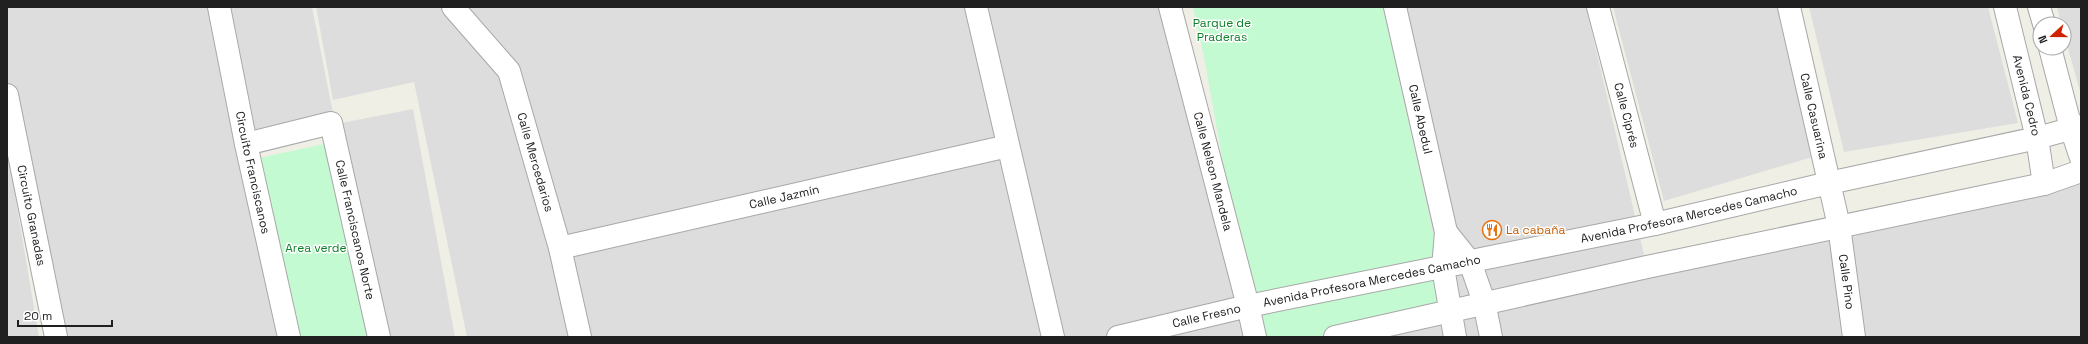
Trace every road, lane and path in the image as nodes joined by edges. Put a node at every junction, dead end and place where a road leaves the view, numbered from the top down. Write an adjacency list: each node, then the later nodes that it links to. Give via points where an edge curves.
1 (219, 7): 13 (street, Circuito Franciscanos)
2 (453, 7): 22 (street, Calle Mercedarios, via 510,71)
3 (976, 7): 14 (street)
4 (1170, 7): 26 (street, Calle Nelson Mandela)
5 (1395, 7): 21 (street, Calle Abedul)
6 (1598, 7): 19 (street, Calle Ciprés)
7 (1788, 7): 17 (street, Calle Casuarina)
8 (2006, 7): 12 (street, Avenida Cedro)
9 (2053, 56): 11 (street)
10 (7, 95): 28 (street, Circuito Granadas)
11 (2076, 127): 12 (street, Avenida Profesora Mercedes Camacho); 15 (street)
12 (2037, 138): 17 (street, Avenida Profesora Mercedes Camacho); 18 (street, Avenida Cedro)
13 (246, 144): 29 (street, Circuito Franciscanos); 30 (street, Calle Franciscanos Norte, via 331,123)
14 (1008, 146): 22 (street, Calle Jazmín); 32 (street)
15 (2081, 158)
16 (2081, 171): 18 (street)
17 (1829, 183): 19 (street, Avenida Profesora Mercedes Camacho); 20 (street, Calle Casuarina)
18 (2044, 184): 20 (street)
19 (1655, 224): 23 (street, Avenida Profesora Mercedes Camacho)
20 (1839, 226): 25 (street); 38 (street, Calle Pino)
21 (1446, 232): 23 (street, Calle Abedul); 24 (street, Calle Abedul)
22 (560, 248): 31 (street, Calle Mercedarios)
23 (1470, 262): 24 (street, Avenida Profesora Mercedes Camacho); 25 (street, Calle Abedul)
24 (1444, 268): 26 (street, Avenida Profesora Mercedes Camacho); 27 (street, Calle Abedul)
25 (1484, 302): 27 (street); 37 (street, Calle Abedul)
26 (1248, 306): 33 (street, Calle Fresno); 34 (street, Calle Nelson Mandela)
27 (1450, 310): 35 (street); 36 (street, Calle Abedul)
28 (56, 337)
29 (289, 337)
30 (379, 337)
31 (580, 337)
32 (1053, 337)
33 (1118, 337)
34 (1255, 337)
35 (1335, 337)
36 (1455, 337)
37 (1491, 337)
38 (1854, 337)

